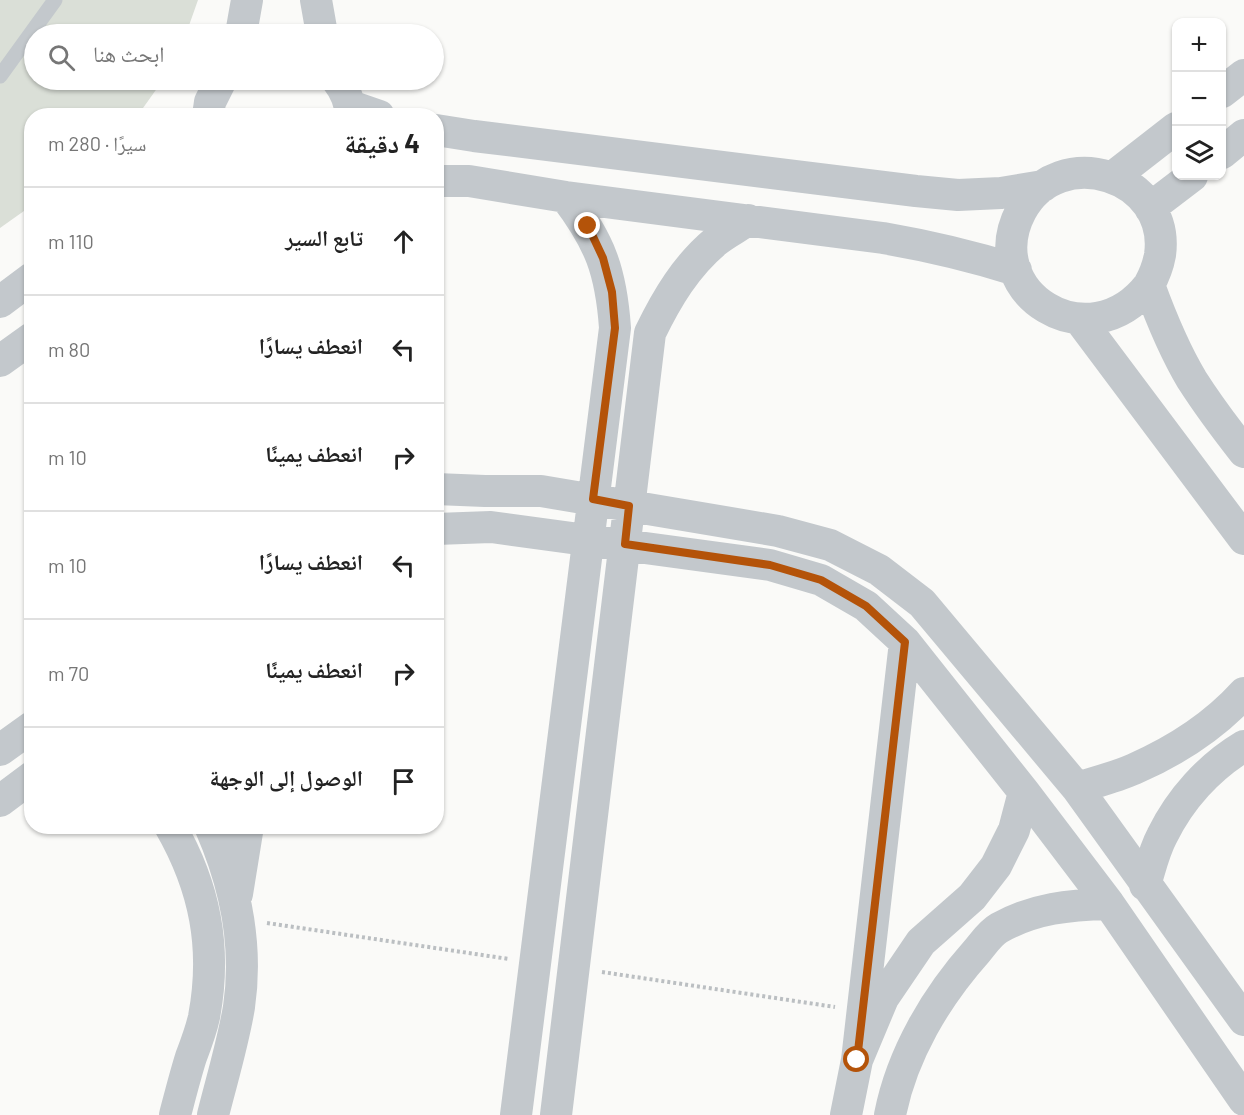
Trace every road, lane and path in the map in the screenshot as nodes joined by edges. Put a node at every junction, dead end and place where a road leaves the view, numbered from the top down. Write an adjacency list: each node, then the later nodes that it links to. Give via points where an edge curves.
1 (55, 0): 4 (lane)
2 (247, 0): 5 (street)
3 (316, 0): 6 (street)
4 (38, 24)
5 (243, 24)
6 (320, 24)
7 (24, 43): 9 (lane)
8 (1244, 75): 10 (street)
9 (0, 76)
10 (1226, 88)
11 (216, 90): 12 (street)
12 (209, 108)
13 (444, 131): 20 (street, via 958,195)
14 (1172, 131): 17 (street)
15 (1244, 135): 16 (street)
16 (1226, 149)
17 (1113, 177): 20 (street, via 1077,173); 22 (street, via 1127,184)
18 (444, 180): 21 (street)
19 (1187, 180): 22 (street)
20 (1043, 186): 24 (street, via 1031,197 1016,224 1012,239)
21 (566, 197): 23 (street); 33 (street, via 588,226 603,258 612,292 615,328)
22 (1150, 207): 26 (street, via 1160,238 1160,255)
23 (748, 220): 24 (street, via 929,246); 34 (street, via 716,241 689,268 650,333)
24 (1016, 270): 28 (street, via 1030,295 1041,304)
25 (24, 284): 27 (street)
26 (1149, 285): 28 (street, via 1119,312); 31 (street, via 1191,378)
27 (0, 302)
28 (1080, 320): 37 (street)
29 (24, 344): 30 (street)
30 (0, 361)
31 (1244, 453)
32 (444, 489): 33 (street, via 542,490)
33 (593, 499): 34 (street); 36 (street)
34 (629, 506): 38 (street); 45 (street, via 778,531 830,545 879,570 922,603)
35 (444, 529): 36 (street, via 491,527)
36 (588, 539): 38 (street); 59 (street)
37 (1244, 539)
38 (625, 544): 39 (street, via 770,565 821,580 866,606); 60 (street)
39 (905, 642): 46 (street); 55 (street)
40 (1244, 693): 45 (street, via 1184,743 1132,770)
41 (24, 733): 43 (street)
42 (1244, 746): 51 (street, via 1226,757 1189,793 1161,836)
43 (0, 750)
44 (24, 783): 47 (street)
45 (1077, 788): 51 (street)
46 (1024, 792): 53 (street); 55 (street, via 1014,830 996,866 972,897 921,942 883,998)
47 (0, 801)
48 (175, 834): 57 (street, via 201,894 210,977 204,1019)
49 (213, 834): 52 (street)
50 (247, 834): 52 (street)
51 (1145, 885): 54 (street)
52 (236, 903): 58 (street, via 241,954 239,1006)
53 (1109, 904): 56 (street); 62 (street, via 1067,905 1030,914 996,929 952,979 918,1034)
54 (1244, 1020)
55 (857, 1060): 61 (street)
56 (1234, 1100)
57 (175, 1115)
58 (213, 1115)
59 (516, 1115)
60 (556, 1115)
61 (846, 1115)
62 (890, 1115)

